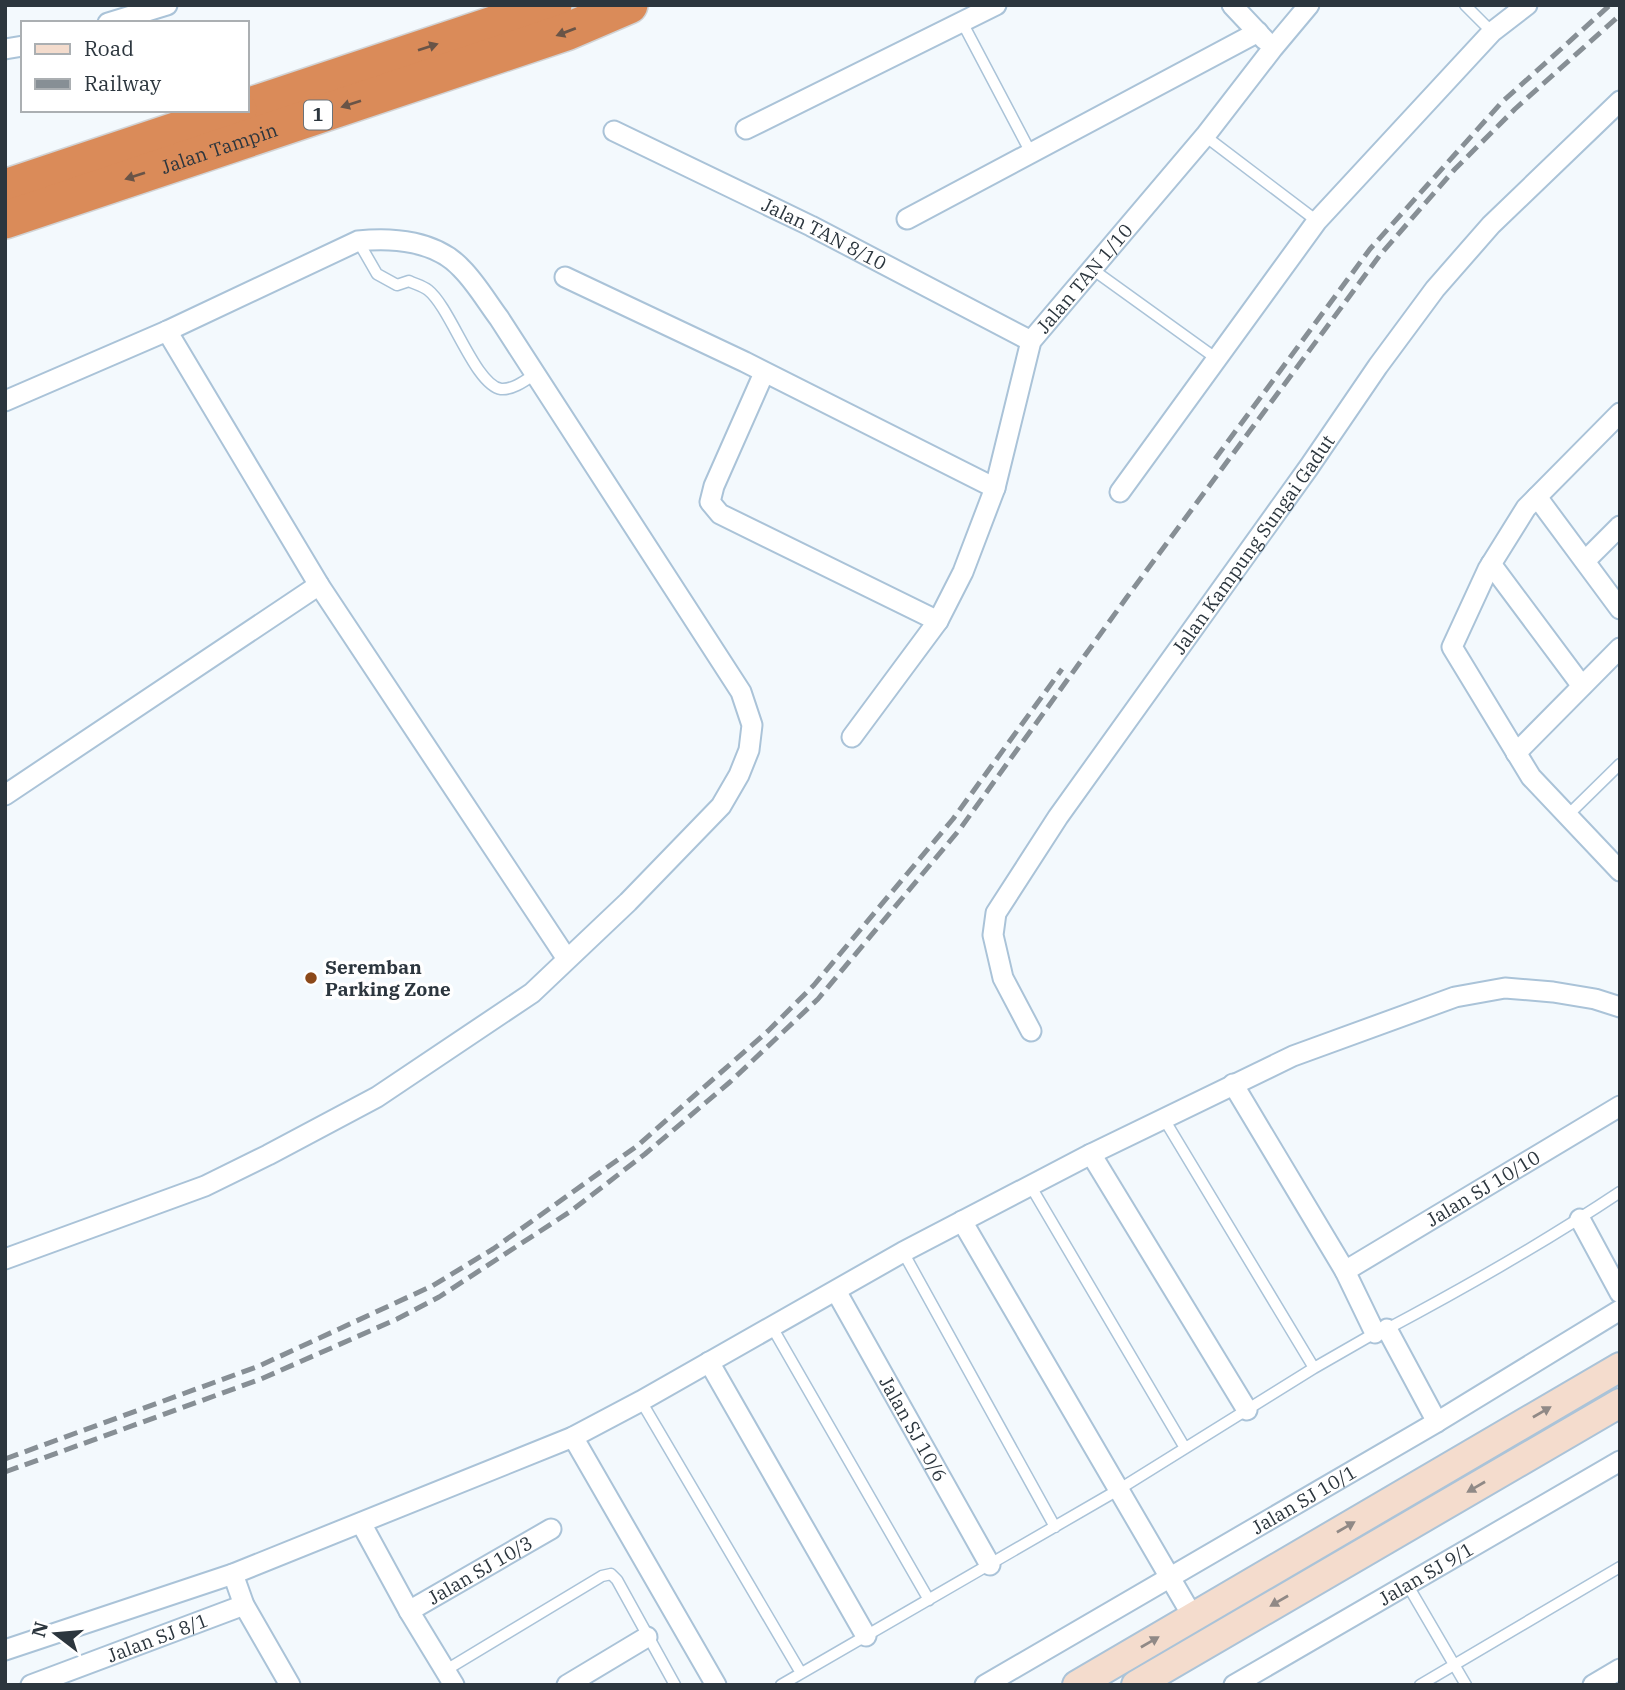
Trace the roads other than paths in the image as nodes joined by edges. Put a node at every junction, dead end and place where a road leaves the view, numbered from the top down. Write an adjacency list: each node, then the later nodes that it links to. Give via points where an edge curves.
1 (167, 5): 9 (street)
2 (553, 5): 15 (highway, Jalan Tampin / 1, one-way to 2)
3 (629, 5): 23 (highway, Jalan Tampin / 1, one-way to 23, via 566,32)
4 (996, 5): 10 (street)
5 (1309, 5): 13 (street, Jalan TAN 1/10)
6 (1465, 5): 11 (lane)
7 (1527, 5): 11 (street)
8 (1243, 9): 12 (street)
9 (115, 21)
10 (962, 22): 17 (street); 20 (lane)
11 (1492, 32): 24 (street)
12 (1258, 33): 13 (street); 20 (street)
13 (1273, 48): 19 (street, Jalan TAN 1/10)
14 (1620, 102): 54 (street, Jalan Kampung Sungai Gadut, via 1490,225 1436,289 1058,817 996,913 993,935 1003,978)
15 (248, 107)
16 (232, 112): 21 (highway, Jalan Tampin)
17 (746, 129)
18 (614, 131): 29 (street, Jalan TAN 8/10, via 811,226)
19 (1205, 136): 24 (lane); 26 (street, Jalan TAN 1/10)
20 (1031, 153): 22 (street)
21 (5, 188)
22 (907, 219)
23 (5, 220)
24 (1317, 221): 30 (street)
25 (358, 241): 28 (street); 32 (street, via 404,241 436,251 461,267); 32 (lane, via 377,274 397,285 408,281 429,291 485,381 501,389 520,385)
26 (1092, 269): 29 (street, Jalan TAN 1/10); 30 (lane)
27 (565, 277): 31 (street)
28 (167, 331): 33 (street); 41 (street)
29 (1031, 341): 35 (street, Jalan TAN 1/10)
30 (1217, 359): 36 (street)
31 (764, 373): 35 (street); 43 (street, via 710,502 720,514)
32 (535, 374): 52 (street, via 741,692 752,725 749,750 721,806)
33 (5, 401)
34 (1620, 413): 37 (street)
35 (995, 488): 43 (street, Jalan TAN 1/10, via 963,572)
36 (1120, 492)
37 (1537, 497): 39 (street); 40 (street, via 1525,508)
38 (1620, 526): 39 (street)
39 (1585, 561): 42 (street)
40 (1491, 564): 45 (street); 47 (street, via 1452,648)
41 (319, 585): 49 (street); 52 (street)
42 (1620, 609)
43 (938, 621): 46 (street, Jalan TAN 1/10)
44 (1620, 648): 45 (street)
45 (1583, 686): 47 (street)
46 (852, 737)
47 (1516, 753): 50 (street)
48 (1620, 764): 50 (lane)
49 (5, 795)
50 (1567, 817): 51 (street)
51 (1620, 871)
52 (567, 959): 64 (street, via 532,993 365,1104 205,1186)
53 (1620, 1006): 55 (street, via 1505,988 1455,997 1293,1056)
54 (1031, 1031)
55 (1234, 1084): 57 (street); 65 (street)
56 (1620, 1106): 65 (street, Jalan SJ 10/10)
57 (1164, 1119): 58 (street); 73 (lane)
58 (1091, 1154): 59 (street); 76 (street)
59 (1030, 1185): 62 (street); 79 (lane)
60 (1620, 1192): 61 (lane)
61 (1580, 1219): 67 (street); 70 (lane)
62 (962, 1221): 63 (street); 81 (street)
63 (903, 1252): 66 (street); 83 (lane)
64 (5, 1259)
65 (1345, 1271): 70 (street)
66 (836, 1291): 69 (street); 85 (street, Jalan SJ 10/6)
67 (1620, 1293)
68 (1620, 1310): 77 (street, Jalan SJ 10/1)
69 (772, 1327): 71 (street); 90 (lane)
70 (1381, 1331): 73 (lane); 77 (street)
71 (709, 1362): 74 (street); 94 (street)
72 (1620, 1367): 93 (street, one-way to 72)
73 (1314, 1368): 76 (lane)
74 (641, 1401): 78 (street); 99 (lane)
75 (1620, 1403): 109 (street, one-way to 109)
76 (1247, 1410): 79 (lane)
77 (1437, 1422): 88 (street, Jalan SJ 10/1)
78 (573, 1437): 82 (street); 106 (street)
79 (1185, 1448): 81 (lane)
80 (1620, 1461): 89 (street, Jalan SJ 9/1)
81 (1118, 1490): 83 (lane); 88 (street)
82 (361, 1523): 87 (street); 92 (street, Jalan SJ 10/3)
83 (1055, 1527): 85 (lane)
84 (551, 1529): 92 (street, Jalan SJ 10/3)
85 (990, 1564): 90 (lane)
86 (1620, 1567): 97 (lane)
87 (233, 1574): 91 (street); 96 (street)
88 (1170, 1577): 93 (street); 108 (street, Jalan SJ 10/1)
89 (1407, 1584): 97 (lane); 110 (street, Jalan SJ 9/1)
90 (929, 1600): 94 (lane)
91 (244, 1605): 102 (street, Jalan SJ 8/1); 103 (street)
92 (409, 1611): 100 (street, Jalan SJ 10/3)
93 (1193, 1617): 101 (street, one-way to 93)
94 (866, 1636): 99 (lane)
95 (647, 1637): 100 (lane, via 611,1574); 104 (street); 105 (lane)
96 (5, 1650)
97 (1454, 1665): 111 (lane); 112 (lane)
98 (1620, 1669): 113 (street)
99 (801, 1673): 107 (lane)
100 (450, 1677)
101 (1088, 1682)
102 (31, 1685)
103 (290, 1685)
104 (567, 1685)
105 (675, 1685)
106 (716, 1685)
107 (781, 1685)
108 (985, 1685)
109 (1136, 1685)
110 (1234, 1685)
111 (1420, 1685)
112 (1466, 1685)
113 (1593, 1685)

